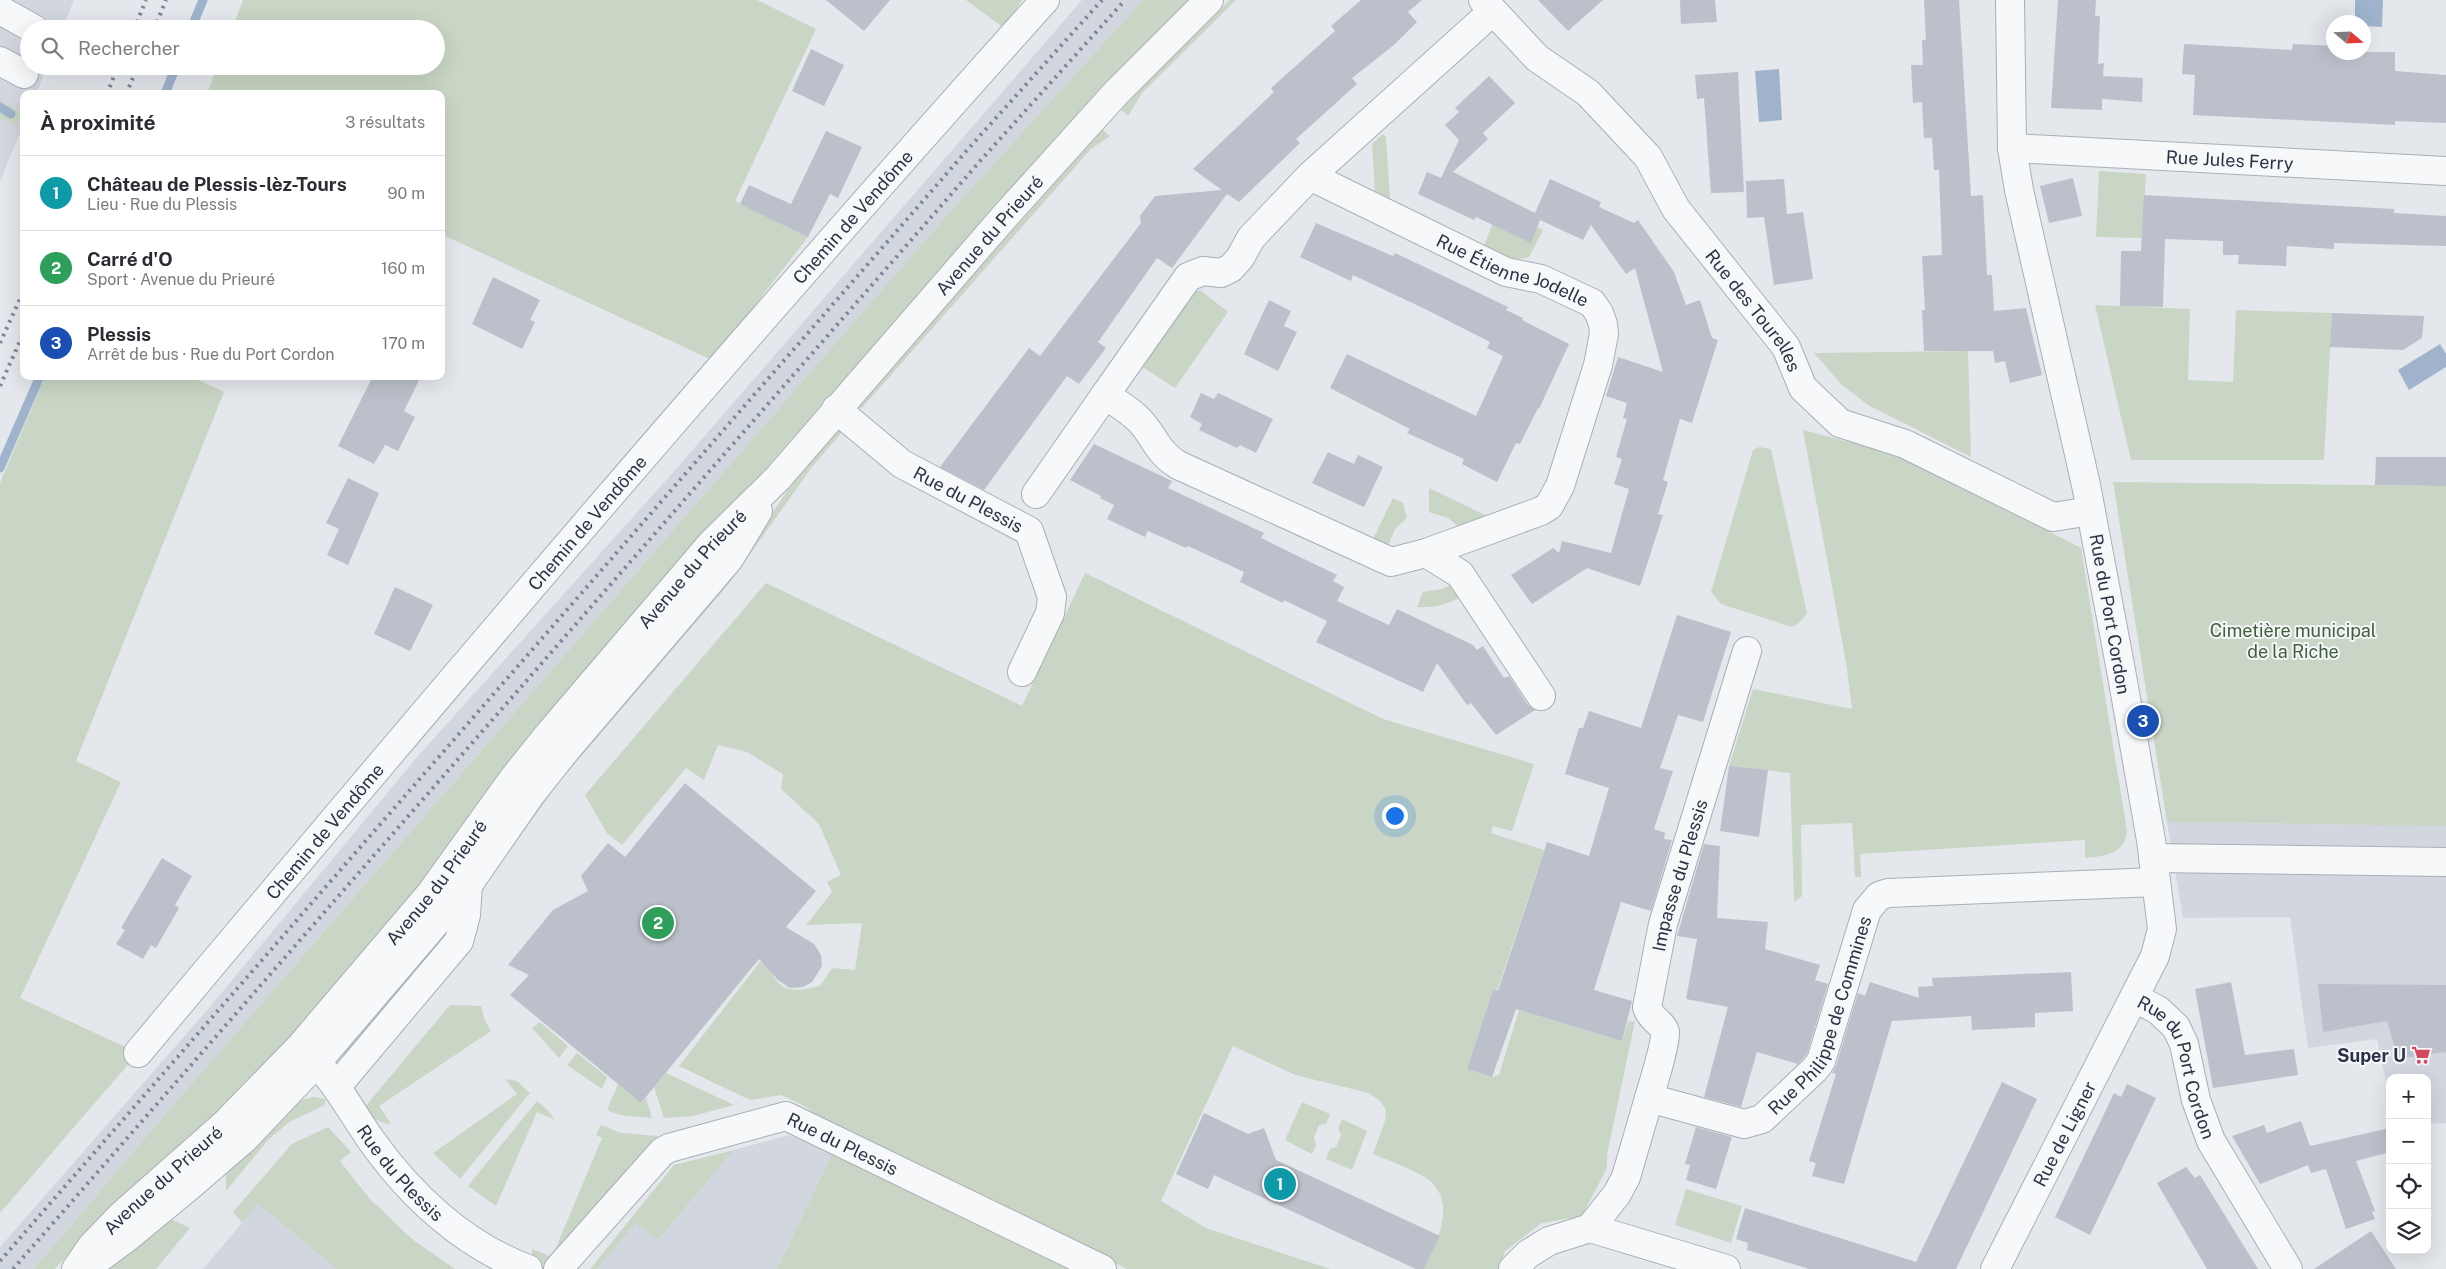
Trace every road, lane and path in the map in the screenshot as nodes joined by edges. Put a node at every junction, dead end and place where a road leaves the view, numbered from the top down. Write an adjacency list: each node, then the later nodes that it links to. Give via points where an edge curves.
1 (1045, 0): 25 (street, Chemin de Vendôme, via 813,260 359,789)
2 (1209, 0): 13 (street, Avenue du Prieuré, via 1116,93)
3 (2010, 0): 9 (street, Rue du Port Cordon)
4 (1488, 5): 11 (street); 15 (street, Rue des Tourelles, via 1538,58 1588,93 1648,157 1676,209 1786,347 1803,388 1840,423 1905,444 2053,517)
5 (0, 10): 6 (street)
6 (20, 21)
7 (0, 60): 8 (street)
8 (20, 72)
9 (2012, 148): 10 (street, Rue Jules Ferry); 15 (street, Rue du Port Cordon, via 2018,190)
10 (2446, 171)
11 (1310, 176): 12 (street, via 1251,238 1231,268 1221,273 1203,271 1188,277); 16 (street, Rue Étienne Jodelle, via 1506,272 1542,280 1592,303 1600,313 1604,334 1598,365 1560,486 1549,506 1541,512)
12 (1105, 395): 14 (street); 16 (street, Rue Étienne Jodelle, via 1140,421 1157,448 1178,465 1391,562)
13 (836, 409): 18 (street, Rue du Plessis, via 902,464 1029,531 1052,597 1050,613); 20 (street, Avenue du Prieuré, via 778,478 711,544)
14 (1036, 494)
15 (2091, 511): 22 (street, Rue du Port Cordon)
16 (1426, 553): 19 (street, via 1460,574)
17 (1747, 651): 28 (street, Impasse du Plessis, via 1663,924 1647,1007 1665,1032)
18 (1022, 672)
19 (1540, 696)
20 (557, 742): 23 (street, Avenue du Prieuré, via 531,794); 26 (street, Avenue du Prieuré, via 513,779)
21 (2446, 862): 22 (street, Rue Philippe de Commines)
22 (2154, 870): 24 (street, Rue du Port Cordon, via 2162,929 2155,956); 28 (street, Rue Philippe de Commines, via 1888,892 1879,896 1867,910 1821,1061 1762,1120 1744,1124)
23 (468, 885): 26 (street, Avenue du Prieuré); 27 (street, via 466,915 459,941)
24 (2135, 998): 37 (street, Rue de Ligner); 38 (street, Rue du Port Cordon, via 2158,1010 2176,1027 2184,1044 2196,1100 2211,1141)
25 (138, 1053)
26 (308, 1054): 27 (street, Rue du Plessis); 31 (street, Avenue du Prieuré, via 122,1215 92,1246); 32 (street, Avenue du Prieuré, via 283,1098 222,1158)
27 (336, 1086): 30 (street, Rue du Plessis, via 378,1149 416,1195 472,1240)
28 (1649, 1098): 29 (street, via 1626,1177)
29 (1590, 1228): 35 (street, via 1549,1242 1528,1254); 36 (street)
30 (526, 1268)
31 (76, 1269)
32 (84, 1269)
33 (558, 1269): 34 (street, Rue du Plessis, via 662,1152 786,1116)
34 (1102, 1269)
35 (1513, 1269)
36 (1726, 1269)
37 (1995, 1269)
38 (2288, 1269)

